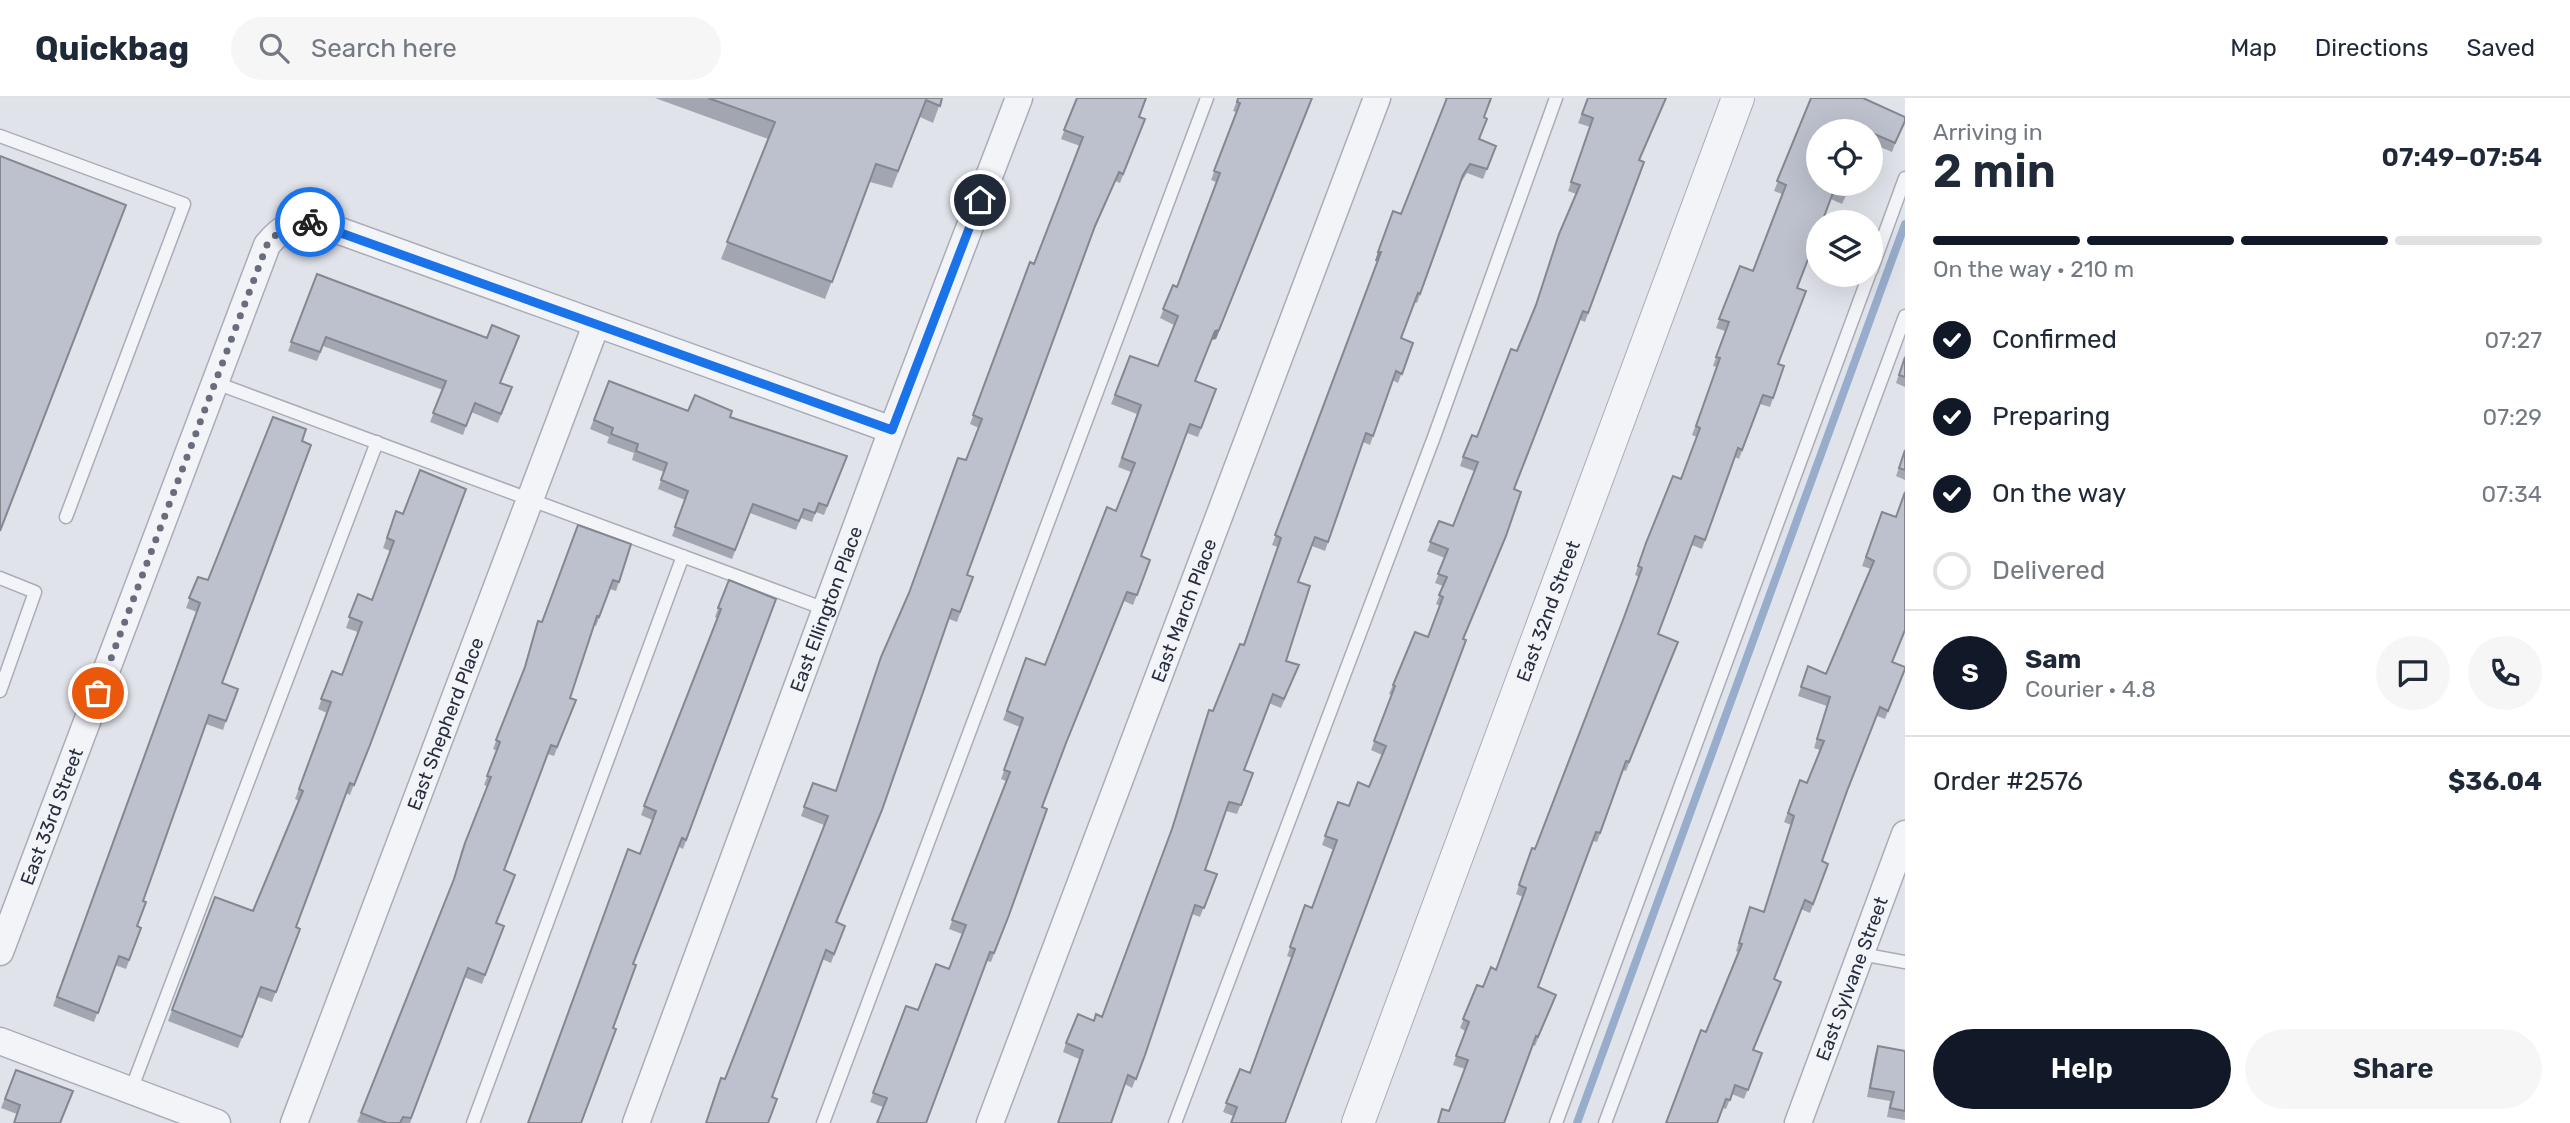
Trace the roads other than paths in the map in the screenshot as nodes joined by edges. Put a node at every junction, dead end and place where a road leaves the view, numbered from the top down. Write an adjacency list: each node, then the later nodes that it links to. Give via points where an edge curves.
1 (1019, 98): 13 (street, East Ellington Place)
2 (1207, 98): 31 (lane)
3 (1377, 98): 32 (street, East March Place)
4 (1556, 98): 33 (lane, via 1434,437)
5 (1738, 98): 34 (street, East 32nd Street)
6 (0, 136): 16 (lane, via 184,204)
7 (1905, 178): 8 (lane)
8 (1883, 238)
9 (1865, 287): 35 (lane)
10 (1905, 316): 36 (lane)
11 (596, 325): 12 (street, East 33rd Street, via 315,222 295,222 280,229 267,245); 13 (street); 15 (street, East Shepherd Place)
12 (216, 383): 14 (lane); 22 (street, East 33rd Street)
13 (892, 430): 19 (street, East Ellington Place)
14 (377, 442): 15 (lane); 26 (lane)
15 (531, 499): 17 (lane); 28 (street, East Shepherd Place)
16 (66, 517)
17 (683, 556): 19 (lane); 29 (lane)
18 (0, 578): 20 (lane, via 35,592)
19 (825, 609): 30 (street, East Ellington Place)
20 (0, 691)
21 (1905, 834): 23 (street, East Sylvane Street)
22 (0, 952)
23 (1861, 954): 24 (lane); 37 (street, East Sylvane Street)
24 (1905, 962)
25 (0, 1041): 26 (street)
26 (131, 1090): 27 (street)
27 (217, 1123)
28 (294, 1123)
29 (473, 1123)
30 (636, 1123)
31 (823, 1123)
32 (990, 1123)
33 (1175, 1123)
34 (1358, 1123)
35 (1556, 1123)
36 (1605, 1123)
37 (1798, 1123)

